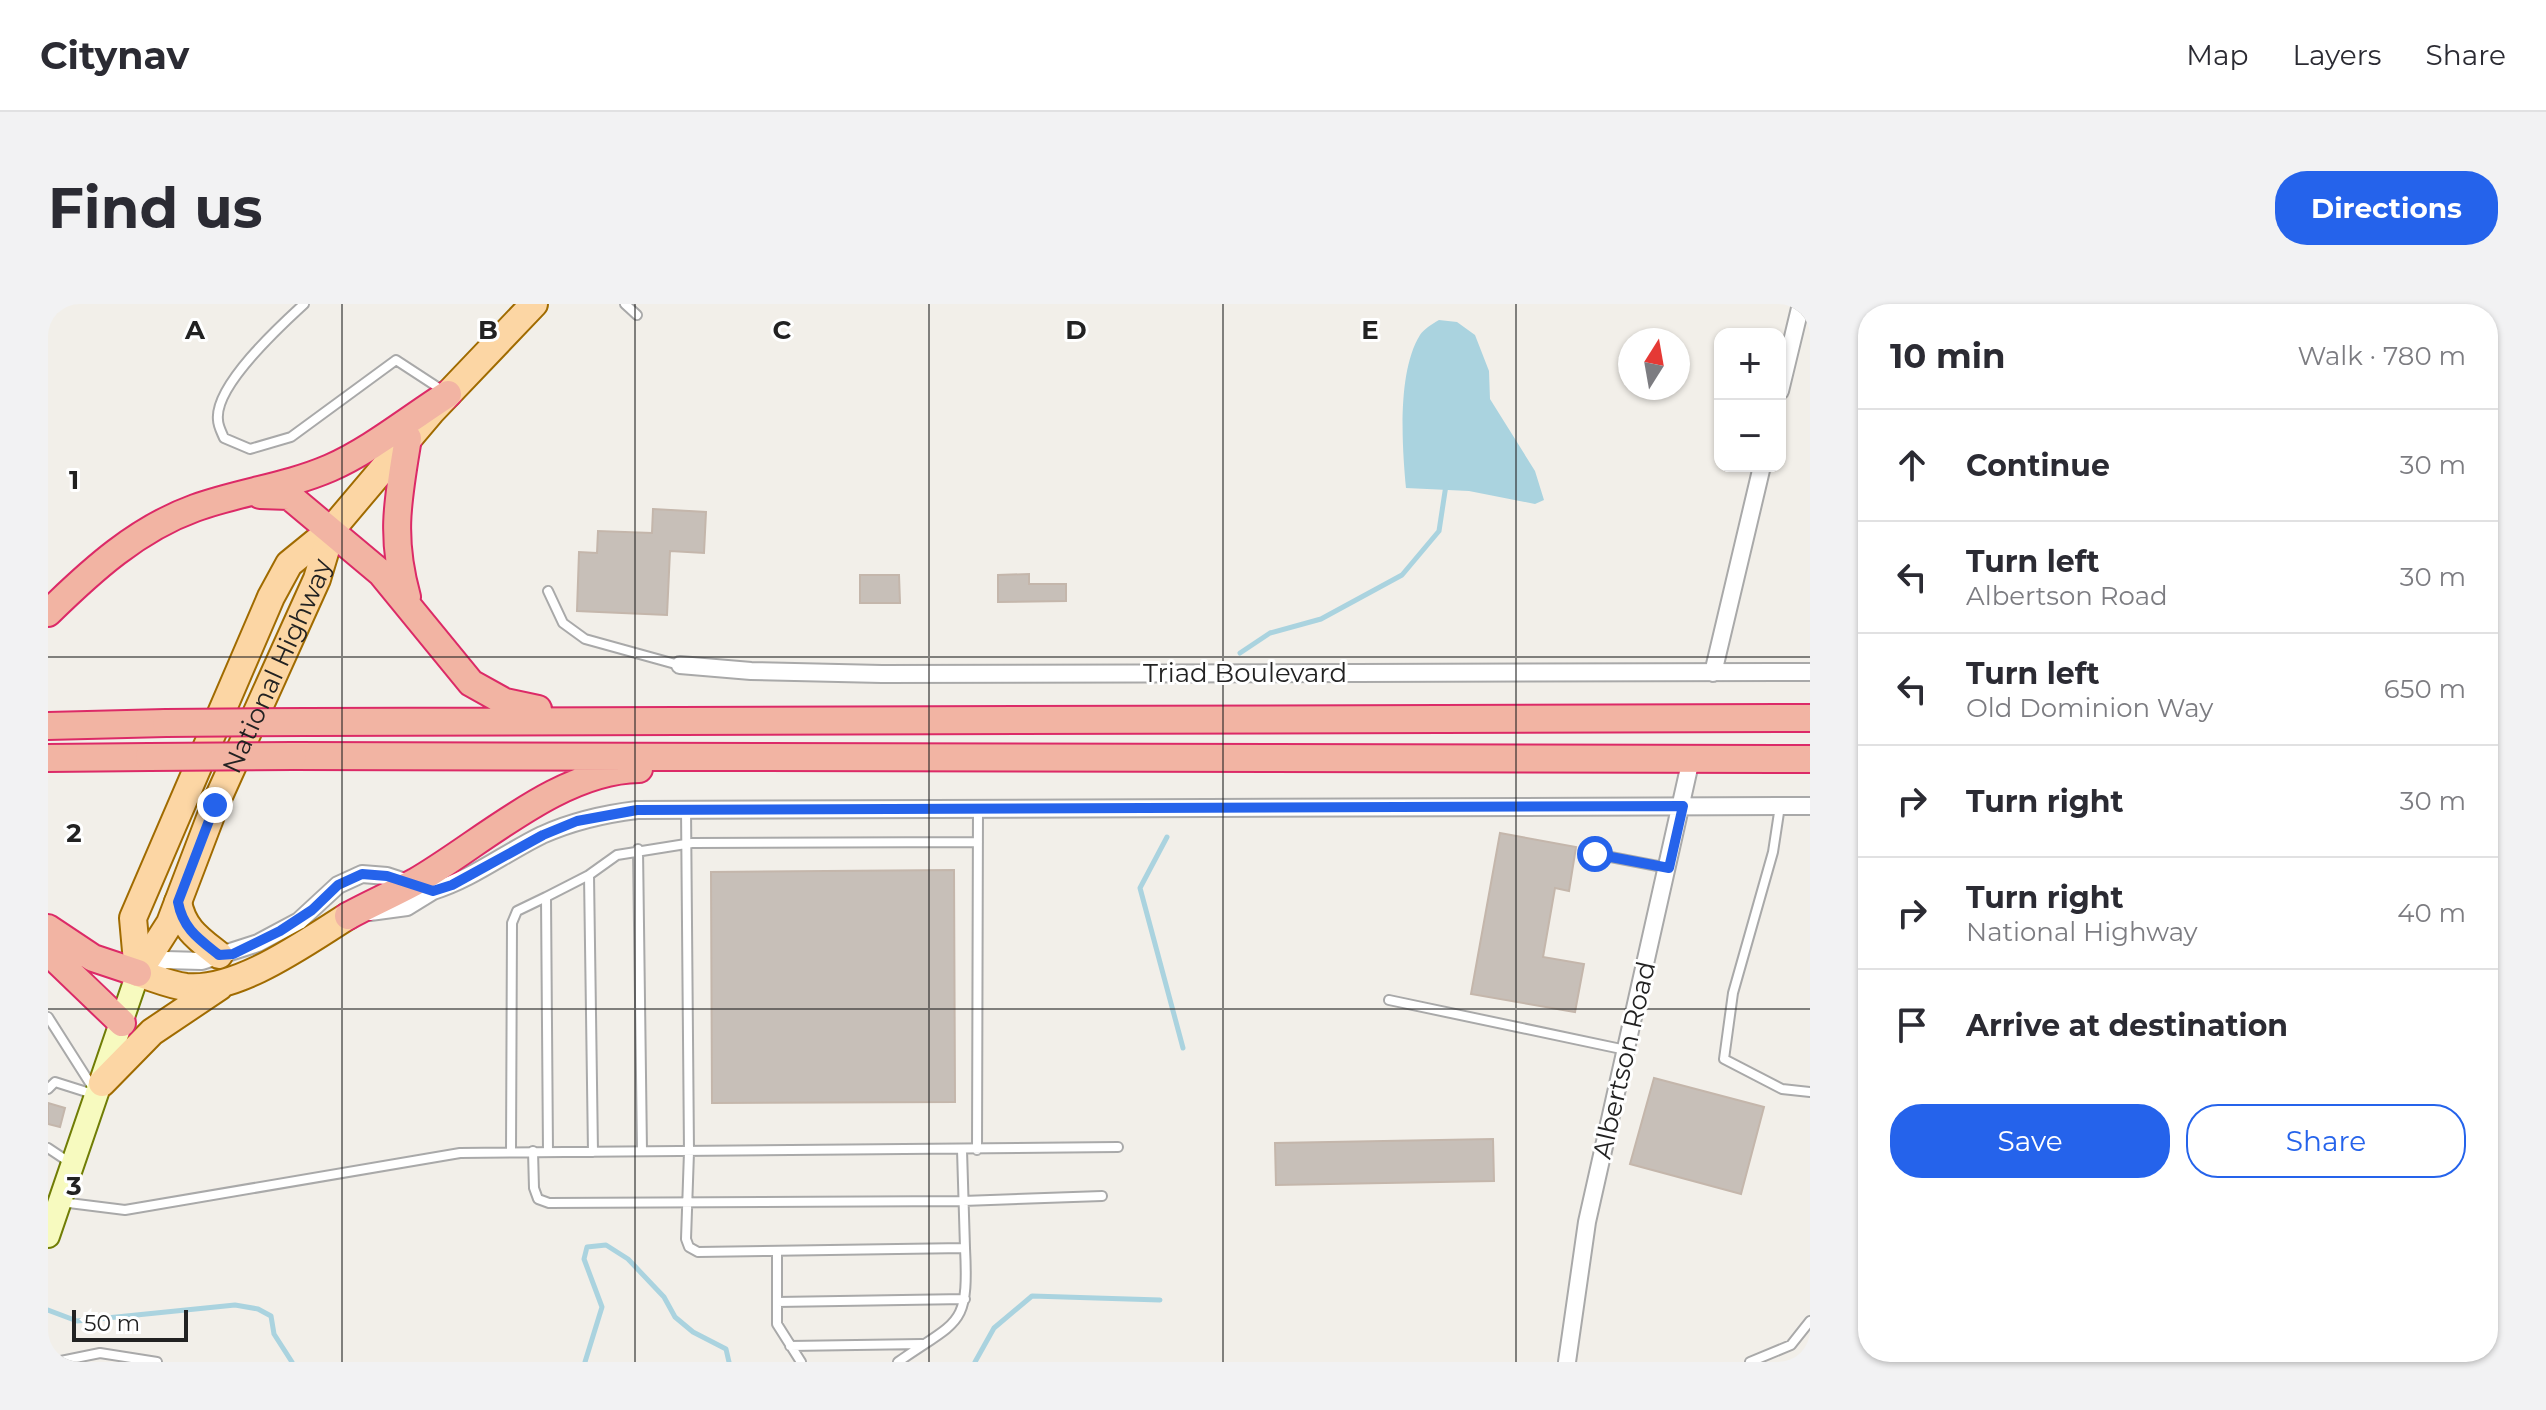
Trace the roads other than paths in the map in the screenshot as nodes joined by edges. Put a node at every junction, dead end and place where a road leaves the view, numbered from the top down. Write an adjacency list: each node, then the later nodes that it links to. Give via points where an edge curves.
1 (304, 304): 7 (lane, via 262,342 221,401 218,419 224,438 250,449 291,437 396,360)
2 (534, 304): 7 (main road, National Highway)
3 (625, 304): 5 (lane)
4 (1801, 304): 6 (street)
5 (637, 315)
6 (1786, 366)
7 (448, 394): 8 (main road, National Highway); 10 (highway, via 330,468)
8 (408, 438): 11 (main road, National Highway); 13 (highway, via 395,536)
9 (1761, 472): 17 (street)
10 (251, 494): 11 (highway, via 289,496); 14 (highway, via 198,506 145,532)
11 (332, 529): 13 (highway); 38 (main road, National Highway, via 317,579); 43 (main road, National Highway, via 289,564 271,597 133,918)
12 (548, 591): 15 (lane, via 563,623 585,639)
13 (410, 608): 19 (highway, via 457,667 489,695 521,706)
14 (48, 613)
15 (680, 665): 17 (street, Triad Boulevard, via 882,674)
16 (1810, 672): 17 (street, Triad Boulevard)
17 (1713, 673)
18 (1810, 718): 19 (highway)
19 (617, 719): 20 (highway, bridge)
20 (48, 726)
21 (48, 758): 22 (highway, bridge)
22 (814, 758): 23 (highway); 36 (highway, via 629,769 585,780 555,793)
23 (1691, 759): 24 (highway); 25 (street, Albertson Road)
24 (1810, 759)
25 (1683, 806): 26 (street); 28 (street); 34 (street, Albertson Road)
26 (1780, 806): 27 (street); 51 (lane, via 1773,852 1733,993 1724,1059 1782,1089)
27 (1810, 806)
28 (978, 808): 29 (street); 30 (lane)
29 (686, 809): 31 (lane); 36 (street, via 627,811 577,821 452,885)
30 (978, 842): 31 (lane); 55 (lane)
31 (686, 845): 32 (lane); 61 (lane)
32 (638, 849): 35 (lane, via 617,855); 57 (lane)
33 (1595, 854): 34 (lane)
34 (1669, 868): 48 (street, Albertson Road)
35 (589, 875): 37 (lane); 60 (lane)
36 (423, 887): 39 (highway); 42 (street, via 373,873 349,879 299,921 258,943)
37 (546, 897): 58 (lane, via 517,911 512,923); 59 (lane)
38 (178, 902): 42 (main road, via 192,935); 43 (main road, National Highway)
39 (348, 916): 44 (main road, via 276,960)
40 (48, 928): 43 (highway, via 93,958)
41 (48, 952): 47 (highway)
42 (219, 955): 43 (street, via 202,961 165,960)
43 (138, 973): 44 (main road, via 187,987); 47 (main road, National Highway)
44 (230, 980): 50 (main road, via 152,1032)
45 (1389, 1000): 48 (lane)
46 (48, 1017): 50 (lane)
47 (122, 1023): 50 (main road, National Highway)
48 (1626, 1051): 80 (street, Albertson Road, via 1587,1222)
49 (48, 1089): 50 (lane, via 55,1082)
50 (100, 1089): 62 (main road, National Highway)
51 (1810, 1092)
52 (1118, 1147): 55 (lane)
53 (48, 1148): 62 (lane)
54 (962, 1150): 55 (lane); 61 (lane); 65 (lane)
55 (977, 1150)
56 (533, 1151): 58 (lane); 59 (lane); 66 (lane, via 534,1188 538,1199 549,1203)
57 (642, 1151): 60 (lane); 61 (lane)
58 (511, 1152): 63 (lane, via 460,1153 125,1210)
59 (548, 1152): 60 (lane)
60 (593, 1152)
61 (689, 1152): 66 (lane)
62 (73, 1165): 63 (main road, National Highway)
63 (57, 1195): 67 (main road, National Highway)
64 (1102, 1196): 65 (lane)
65 (963, 1201): 66 (lane); 68 (lane)
66 (687, 1202): 69 (lane, via 689,1247 698,1252)
67 (48, 1236)
68 (965, 1248): 69 (lane); 70 (lane)
69 (777, 1251): 71 (lane)
70 (965, 1299): 71 (lane); 73 (lane, via 953,1325)
71 (777, 1302): 74 (lane, via 777,1324)
72 (1810, 1321): 81 (lane, via 1791,1345)
73 (924, 1344): 74 (lane); 79 (lane)
74 (790, 1346): 78 (lane)
75 (48, 1360): 76 (lane)
76 (56, 1362): 77 (lane, via 100,1353)
77 (157, 1362)
78 (801, 1362)
79 (898, 1362)
80 (1567, 1362)
81 (1750, 1362)

